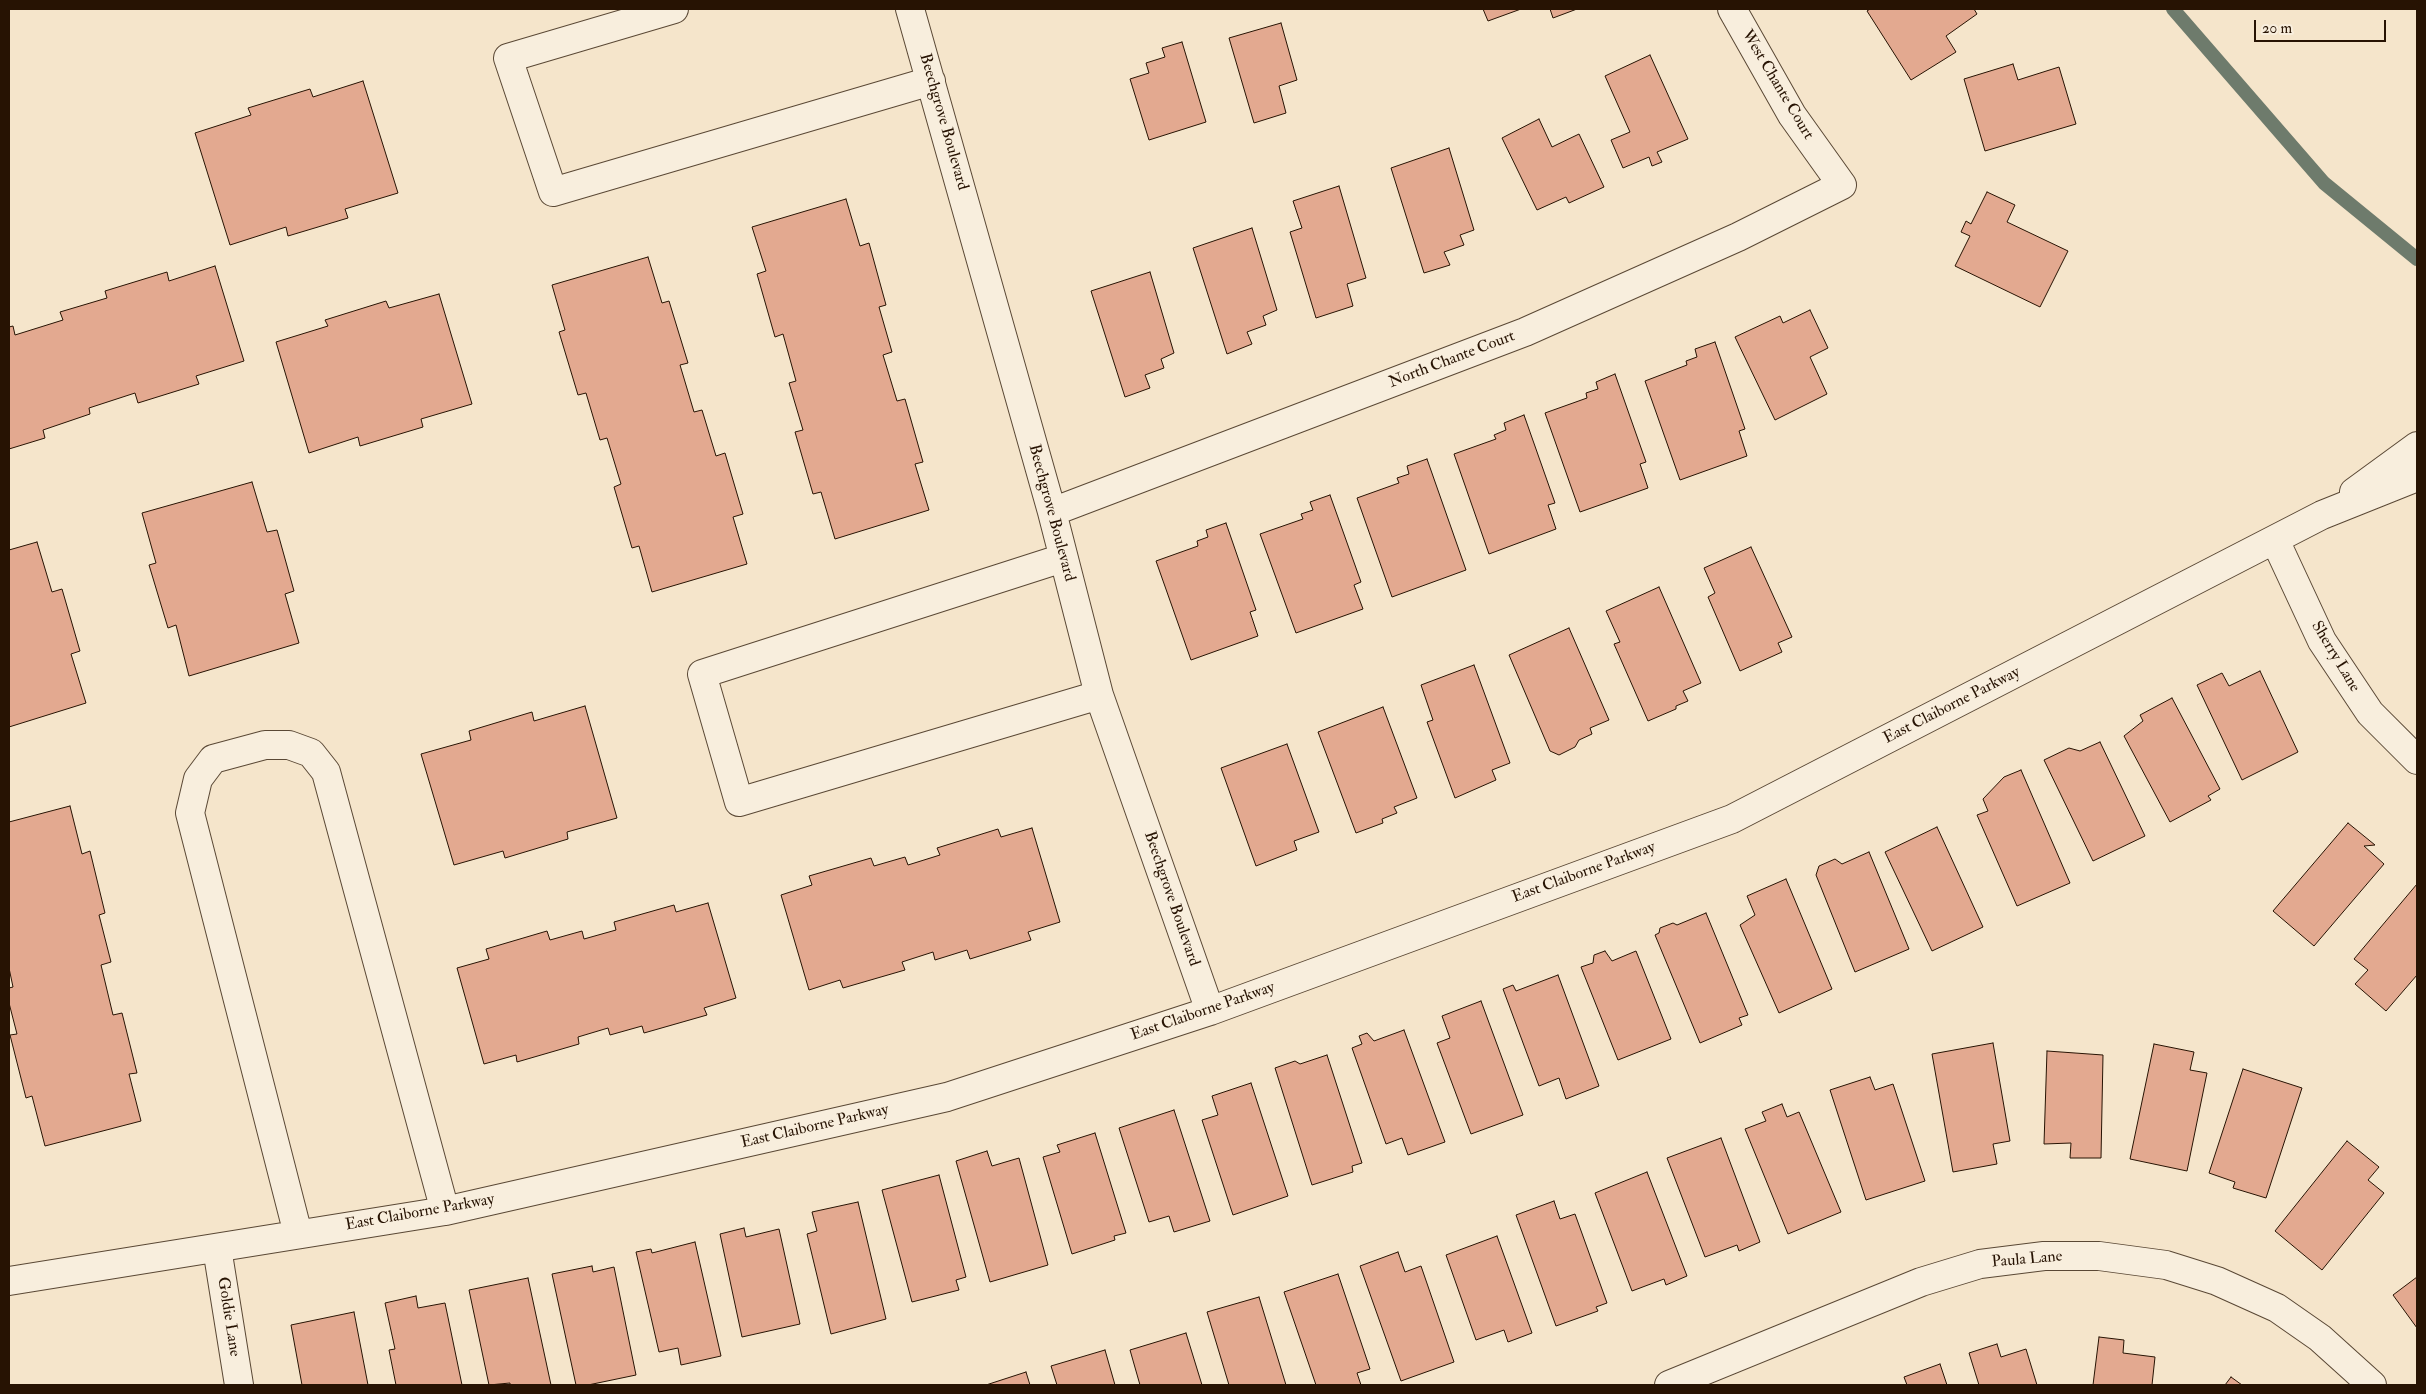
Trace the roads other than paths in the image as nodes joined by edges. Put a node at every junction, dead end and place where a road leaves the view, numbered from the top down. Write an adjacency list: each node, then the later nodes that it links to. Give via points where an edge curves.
1 (674, 9): 4 (street, via 508,58 553,192)
2 (910, 9): 4 (street, Beechgrove Boulevard)
3 (1732, 9): 5 (street, West Chante Court, via 1792,115)
4 (931, 81): 8 (street, Beechgrove Boulevard)
5 (1842, 185): 8 (street, North Chante Court, via 1738,237 1525,332)
6 (2417, 446): 9 (street)
7 (2417, 477): 9 (street)
8 (1052, 512): 11 (street, Beechgrove Boulevard)
9 (2322, 516): 10 (street, East Claiborne Parkway)
10 (2275, 540): 13 (street, Sherry Lane, via 2327,649 2370,713); 14 (street, East Claiborne Parkway, via 1732,819)
11 (1063, 558): 12 (street, Beechgrove Boulevard); 12 (street, via 702,674 739,802)
12 (1099, 695): 14 (street, Beechgrove Boulevard)
13 (2417, 760)
14 (1210, 1011): 15 (street, East Claiborne Parkway, via 947,1097)
15 (445, 1211): 16 (street, East Claiborne Parkway); 16 (street, via 326,772 311,753 289,745 264,745 212,760 198,779 190,813)
16 (298, 1234): 17 (street, East Claiborne Parkway)
17 (217, 1248): 18 (street, East Claiborne Parkway); 19 (street, Goldie Lane)
18 (9, 1281)
19 (239, 1385)
20 (1669, 1385): 21 (street, Paula Lane, via 1921,1282 1980,1264 2053,1256 2099,1256 2166,1265 2217,1281 2277,1308 2320,1338)
21 (2372, 1385)

